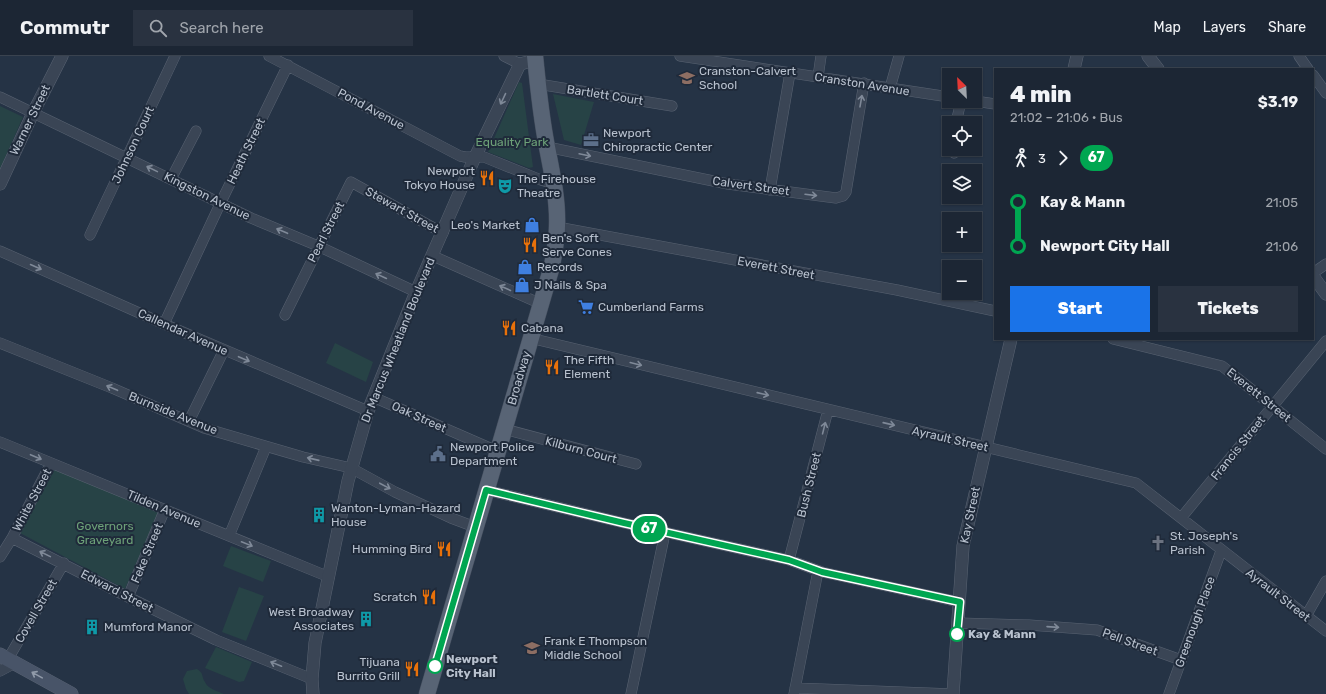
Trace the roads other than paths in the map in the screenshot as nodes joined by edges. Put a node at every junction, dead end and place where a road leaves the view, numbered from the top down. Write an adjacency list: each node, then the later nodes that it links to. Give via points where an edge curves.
1 (62, 56): 29 (street, Warner Street)
2 (175, 56): 32 (street, Johnson Court)
3 (269, 56): 13 (street, Pond Avenue)
4 (504, 56): 11 (street)
5 (680, 56): 12 (street, Cranston Avenue)
6 (821, 56): 19 (street)
7 (898, 56): 22 (street)
8 (1077, 56): 14 (street)
9 (1148, 56): 15 (street)
10 (1299, 56): 16 (street)
11 (530, 60): 21 (main road, Broadway); 33 (street, Dr Marcus Wheatland Boulevard, one-way to 33)
12 (745, 61): 17 (street, Cranston Avenue)
13 (288, 65): 33 (street, Pond Avenue, via 460,156); 39 (street, Heath Street)
14 (1074, 68)
15 (1157, 68)
16 (1307, 68)
17 (790, 73): 19 (street, Cranston Avenue); 38 (street)
18 (1314, 76): 23 (street)
19 (818, 77): 20 (street, Cranston Avenue)
20 (864, 83): 22 (street, Cranston Avenue); 38 (street, Calvert Street, one-way to 20, via 836,198 843,196 846,192)
21 (538, 84): 28 (street, Bartlett Court); 31 (main road, Broadway)
22 (890, 88): 24 (street, Cranston Avenue)
23 (1326, 93)
24 (942, 96)
25 (0, 97): 29 (street, Kingston Avenue)
26 (982, 102): 27 (street)
27 (994, 104)
28 (672, 106)
29 (32, 113): 32 (street, Kingston Avenue); 35 (street, Warner Street)
30 (196, 131): 34 (street)
31 (547, 147): 36 (main road, Broadway); 38 (street, Calvert Street, one-way to 38, via 728,184)
32 (127, 157): 34 (street, Kingston Avenue, one-way to 32); 42 (street, Johnson Court)
33 (476, 157): 36 (street, Pond Avenue, via 484,157); 41 (street, Dr Marcus Wheatland Boulevard)
34 (172, 179): 39 (street, Kingston Avenue)
35 (0, 184)
36 (554, 184): 40 (main road, Broadway)
37 (360, 187): 41 (street, Stewart Street); 43 (street, Pearl Street, via 351,182)
38 (770, 190)
39 (221, 202): 43 (street, Kingston Avenue, one-way to 39, via 251,218); 54 (street, Heath Street)
40 (557, 227): 51 (main road, Broadway, via 552,266); 52 (street, Everett Street, via 897,290)
41 (443, 233): 45 (street, Dr Marcus Wheatland Boulevard)
42 (90, 235)
43 (318, 246): 49 (street, Kingston Avenue, one-way to 43); 53 (street, Pearl Street)
44 (0, 251): 54 (street, Callendar Avenue, one-way to 54)
45 (433, 256): 49 (street, Dr Marcus Wheatland Boulevard); 51 (street, one-way to 45)
46 (1326, 264): 47 (street)
47 (1314, 274)
48 (1314, 276): 50 (street)
49 (416, 292): 61 (street, Dr Marcus Wheatland Boulevard)
50 (1326, 294)
51 (540, 304): 55 (main road, Broadway)
52 (994, 311)
53 (285, 315)
54 (164, 324): 60 (street, Callendar Avenue)
55 (530, 338): 63 (street, Ayrault Street, one-way to 63); 66 (main road, Broadway)
56 (1011, 340): 69 (street, Kay Street)
57 (1118, 340): 62 (street, Everett Street, via 1222,366)
58 (1326, 341): 62 (street, Francis Street)
59 (0, 343): 65 (street, Burnside Avenue, one-way to 59)
60 (224, 350): 64 (street, Callendar Avenue, one-way to 64); 65 (street)
61 (374, 396): 64 (street, Dr Marcus Wheatland Boulevard); 70 (street, Oak Street)
62 (1273, 406): 71 (street, Everett Street); 77 (street, Francis Street)
63 (828, 410): 69 (street, Ayrault Street, one-way to 69); 84 (street, Bush Street, one-way to 63)
64 (368, 411): 74 (street, Dr Marcus Wheatland Boulevard)
65 (190, 421): 68 (street, Burnside Avenue, via 204,428)
66 (504, 429): 70 (main road, Broadway); 73 (street, Kilburn Court)
67 (0, 442): 72 (street, Tilden Avenue, one-way to 72)
68 (266, 446): 74 (street, Burnside Avenue, one-way to 68); 80 (street)
69 (986, 447): 77 (street, Ayrault Street, via 1136,483); 90 (street, Kay Street, via 963,546)
70 (492, 449): 75 (main road, Broadway)
71 (1326, 449)
72 (51, 463): 76 (street, Tilden Avenue); 81 (street, White Street)
73 (636, 464)
74 (351, 468): 78 (street, Burnside Avenue, one-way to 78, via 395,492); 87 (street, Dr Marcus Wheatland Boulevard)
75 (486, 490): 78 (main road, Broadway); 79 (street)
76 (165, 509): 80 (street, Tilden Avenue); 89 (street, Feke Street)
77 (1181, 518): 82 (street, Ayrault Street)
78 (475, 527): 101 (main road, Broadway)
79 (665, 533): 84 (street); 102 (street)
80 (228, 536): 87 (street, Tilden Avenue, one-way to 87)
81 (12, 538): 83 (street, White Street); 85 (street, Edward Street, one-way to 81)
82 (1221, 551): 91 (street, Ayrault Street); 95 (street, Greenough Place)
83 (0, 557)
84 (789, 560): 86 (street)
85 (64, 563): 89 (street, Edward Street); 94 (street, Covell Street)
86 (818, 570): 90 (street); 98 (street)
87 (329, 577): 97 (street, Dr Marcus Wheatland Boulevard, via 315,643)
88 (1326, 581): 91 (street)
89 (128, 597): 97 (street, Edward Street, one-way to 89, via 216,640)
90 (960, 602): 92 (street, Kay Street)
91 (1306, 616): 93 (street, Ayrault Street)
92 (958, 623): 95 (street, Pell Street, one-way to 95, via 1097,630); 103 (street, Kay Street)
93 (1326, 631)
94 (8, 659): 96 (street); 99 (main road, one-way to 94)
95 (1181, 660): 104 (street, Greenough Place)
96 (0, 671)
97 (312, 679): 100 (street, Dr Marcus Wheatland Boulevard)
98 (794, 691): 103 (street)
99 (70, 694)
100 (313, 694)
101 (427, 694)
102 (631, 694)
103 (953, 694)
104 (1169, 694)

